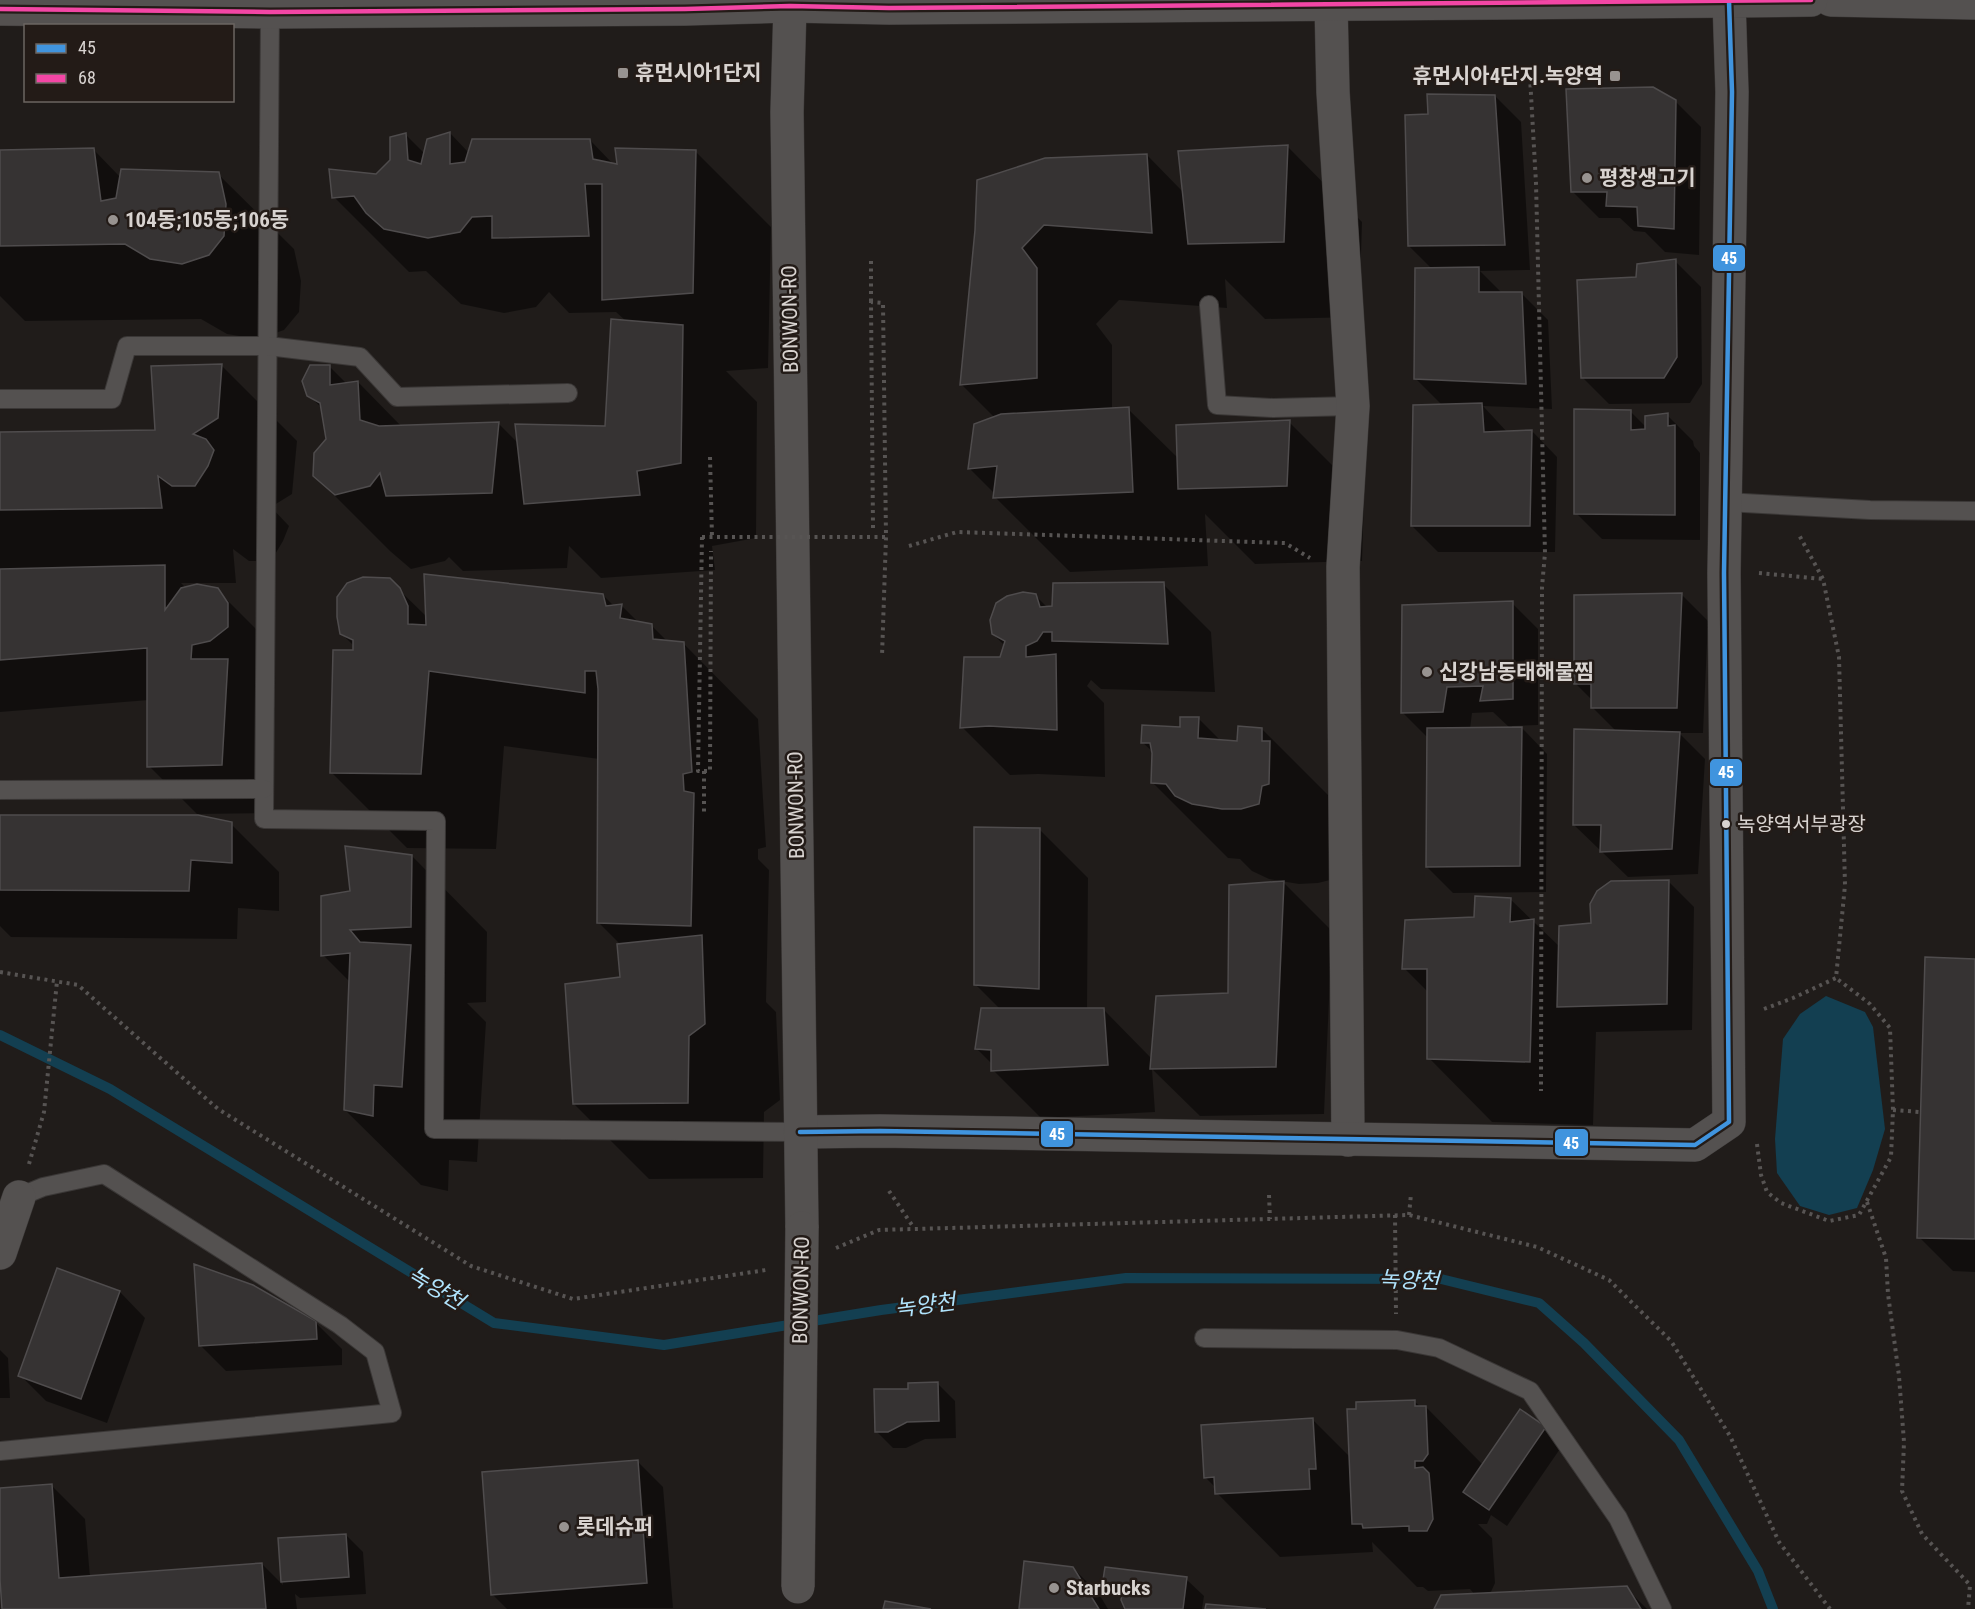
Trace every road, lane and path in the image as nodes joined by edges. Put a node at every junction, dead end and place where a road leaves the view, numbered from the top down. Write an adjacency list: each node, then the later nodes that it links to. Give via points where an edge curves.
1 (1811, 0): 3 (street)
2 (1831, 0): 5 (street)
3 (1729, 1): 6 (street); 18 (street, via 1732,92)
4 (790, 3): 6 (street, via 889,8); 8 (street, via 686,9); 41 (street, BONWON-RO, via 787,112)
5 (1975, 3)
6 (1331, 4): 16 (street)
7 (0, 9): 8 (street)
8 (270, 12): 13 (lane)
9 (1530, 77): 38 (path, via 1545,553)
10 (871, 261): 11 (path)
11 (871, 302): 20 (path); 23 (path, via 883,303)
12 (1209, 305): 16 (lane, via 1217,405)
13 (268, 346): 14 (lane, via 360,357 397,398); 15 (lane, via 127,346 112,399); 31 (lane)
14 (568, 393)
15 (0, 399)
16 (1353, 406): 42 (street, via 1343,567)
17 (710, 457): 22 (path)
18 (1726, 502): 19 (lane); 42 (street, via 1729,1122 1695,1145)
19 (1975, 511)
20 (873, 528)
21 (1798, 532): 28 (path)
22 (712, 537): 23 (path, bridge); 30 (path, via 702,537 698,771)
23 (886, 537): 29 (path)
24 (909, 546): 26 (path, via 957,532 1285,543)
25 (711, 551): 30 (path, via 710,771)
26 (1311, 559)
27 (1759, 573): 28 (path)
28 (1823, 579): 35 (path, via 1839,657 1845,885)
29 (882, 656)
30 (704, 771): 33 (path)
31 (264, 789): 32 (lane); 41 (lane, via 264,819 436,820 434,1129)
32 (0, 790)
33 (704, 816)
34 (0, 972): 36 (path)
35 (1836, 978): 37 (path); 39 (path, via 1870,1004 1890,1028)
36 (57, 981): 47 (path, via 44,1112); 55 (path, via 78,985 218,1109 471,1266 573,1299)
37 (1762, 1010)
38 (1541, 1091)
39 (1893, 1110): 40 (path); 48 (path, via 1891,1157)
40 (1920, 1112)
41 (800, 1132): 42 (street); 59 (street, BONWON-RO, bridge)
42 (1348, 1140)
43 (1757, 1143): 48 (path, via 1767,1192 1781,1203 1829,1221 1859,1215)
44 (889, 1191): 52 (path)
45 (1411, 1194): 50 (path)
46 (1269, 1195): 51 (path)
47 (19, 1197): 54 (street); 58 (lane, via 43,1187 104,1174 375,1352 392,1413)
48 (1867, 1202): 62 (path, via 1886,1258 1904,1442 1902,1491 1922,1534 1970,1585)
49 (1395, 1215): 50 (path); 51 (path); 56 (path)
50 (1409, 1215): 61 (path, via 1537,1247 1609,1280 1671,1341 1730,1436 1779,1542)
51 (1270, 1219): 52 (path)
52 (914, 1229): 53 (path, via 879,1230)
53 (836, 1248)
54 (0, 1253)
55 (771, 1269)
56 (1396, 1318)
57 (1204, 1338): 60 (lane, via 1397,1340 1439,1348 1530,1391 1618,1518)
58 (0, 1451)
59 (797, 1598)
60 (1662, 1609)
61 (1830, 1609)
62 (1968, 1609)

